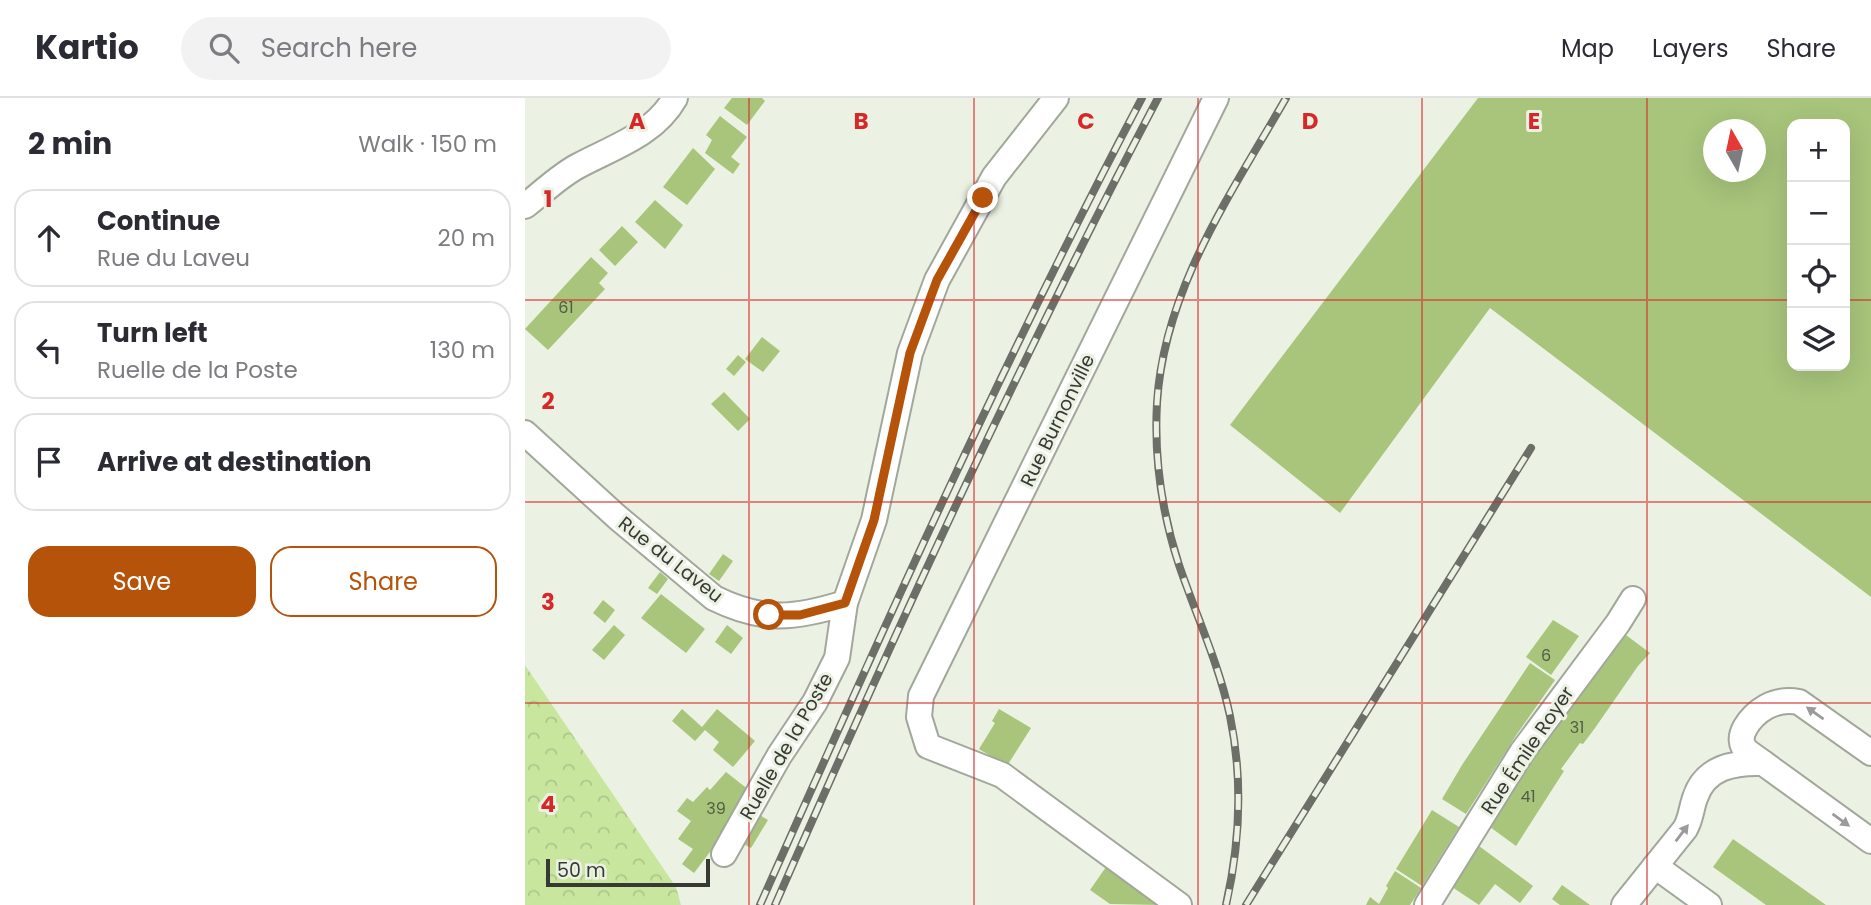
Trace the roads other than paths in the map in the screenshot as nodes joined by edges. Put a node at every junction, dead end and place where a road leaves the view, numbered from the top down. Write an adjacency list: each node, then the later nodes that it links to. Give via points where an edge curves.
1 (675, 98): 4 (street, via 651,126 575,167)
2 (1056, 98): 7 (street, Ruelle de la Poste, via 994,177 937,280 910,353 874,520)
3 (1216, 98): 13 (street, Rue Burnonville, via 921,696 919,716 928,746 1002,775)
4 (525, 206)
5 (525, 433): 7 (street, Rue du Laveu, via 714,598 755,613 783,616)
6 (1633, 599): 14 (street, Rue Émile Royer, via 1522,752)
7 (845, 603): 11 (street, Ruelle de la Poste, via 837,658)
8 (1871, 753): 9 (street, one-way to 9, via 1799,702 1787,700 1766,707 1744,730 1743,748)
9 (1763, 763): 10 (street, one-way to 10); 12 (street, one-way to 9, via 1691,820 1695,798 1708,777 1734,764)
10 (1871, 841)
11 (724, 854)
12 (1655, 866): 15 (street); 16 (street)
13 (1179, 905)
14 (1426, 905)
15 (1624, 905)
16 (1709, 905)

